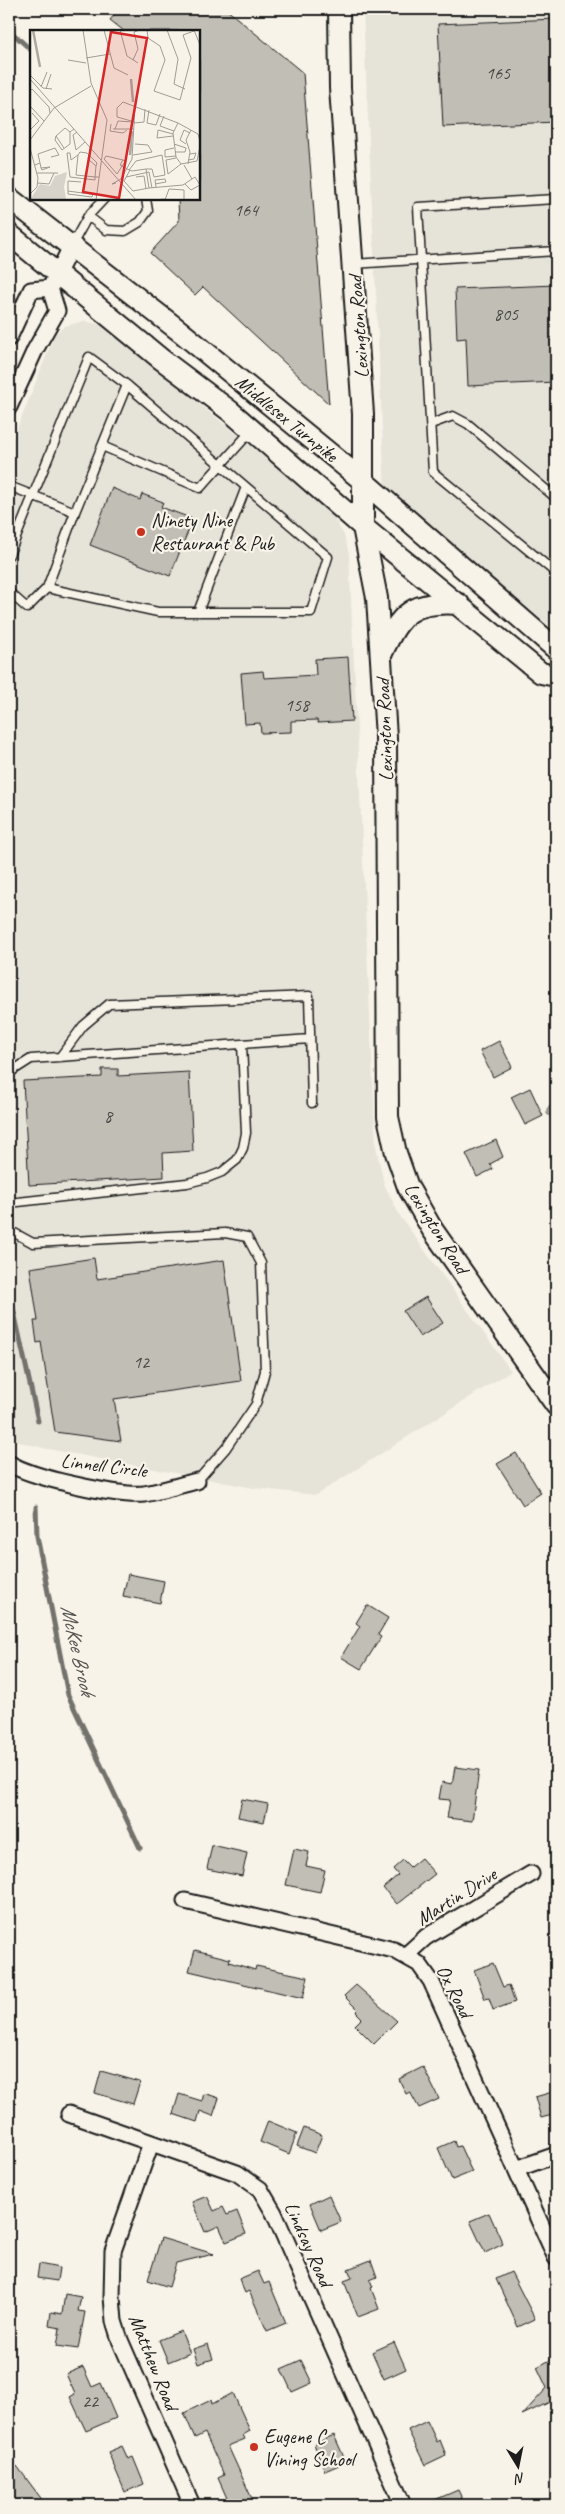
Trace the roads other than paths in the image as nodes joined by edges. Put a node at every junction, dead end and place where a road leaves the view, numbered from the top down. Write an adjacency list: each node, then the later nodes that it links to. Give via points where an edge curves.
1 (339, 9): 11 (street, Lexington Road, via 340,88)
2 (9, 198): 8 (street, Middlesex Turnpike)
3 (556, 199): 10 (lane, via 418,207)
4 (103, 200): 6 (lane)
5 (146, 200): 6 (lane, via 148,211 140,222 125,231 106,230)
6 (88, 216): 8 (lane)
7 (9, 234): 12 (street, Middlesex Turnpike)
8 (71, 247): 12 (street); 20 (street, Middlesex Turnpike)
9 (556, 250): 10 (lane)
10 (421, 258): 11 (lane); 16 (lane)
11 (353, 264): 20 (street, Lexington Road, via 363,414)
12 (53, 281): 13 (street, via 32,290); 15 (street, via 57,311); 17 (street, Middlesex Turnpike)
13 (9, 338)
14 (127, 385): 18 (lane); 19 (lane); 23 (lane, via 89,357)
15 (9, 407)
16 (431, 424): 24 (lane, via 453,416 468,424); 28 (lane, via 434,472)
17 (252, 430): 19 (lane); 26 (street, Middlesex Turnpike)
18 (102, 446): 19 (lane, via 200,488); 25 (lane)
19 (220, 465): 22 (lane)
20 (362, 480): 26 (street, Lexington Road); 33 (street, Middlesex Turnpike)
21 (9, 486): 23 (lane)
22 (246, 487): 32 (lane); 32 (lane, via 328,557 311,612)
23 (32, 495): 25 (lane); 27 (lane)
24 (556, 498)
25 (74, 512): 29 (lane)
26 (363, 527): 31 (street, Middlesex Turnpike); 34 (street, Lexington Road, via 377,598)
27 (9, 555)
28 (556, 573)
29 (47, 588): 30 (lane, via 26,608); 32 (lane, via 158,612)
30 (9, 592)
31 (459, 604): 34 (street, via 432,603 407,614 392,631); 35 (street, Middlesex Turnpike, via 541,673)
32 (198, 612)
33 (556, 649)
34 (381, 655): 43 (street, Lexington Road, via 386,737 388,1117 396,1153 408,1187 432,1229)
35 (556, 676)
36 (310, 1039): 37 (lane); 38 (lane, via 309,996 108,1004 83,1026); 40 (lane)
37 (242, 1044): 38 (lane); 41 (lane, via 244,1148 237,1160 222,1172 187,1183)
38 (60, 1057): 39 (lane, via 31,1059)
39 (9, 1073)
40 (312, 1103)
41 (9, 1203)
42 (9, 1230): 45 (lane, via 33,1243 225,1233 247,1237 261,1263 265,1371 256,1404 226,1448)
43 (556, 1405)
44 (9, 1463): 45 (street, Linnell Circle, via 37,1476 142,1494)
45 (197, 1481)
46 (531, 1874): 48 (street, Martin Drive, via 426,1937)
47 (185, 1901): 48 (street, Ox Road, via 394,1950)
48 (406, 1956): 52 (street, Ox Road, via 419,1964 431,1981)
49 (69, 2114): 50 (street, Lindsay Road)
50 (151, 2143): 54 (street, Matthew Road, via 113,2251 114,2321); 55 (street, Lindsay Road, via 237,2173 265,2195)
51 (556, 2155): 52 (street)
52 (516, 2169): 53 (street, Ox Road)
53 (556, 2258)
54 (192, 2505)
55 (403, 2505)

